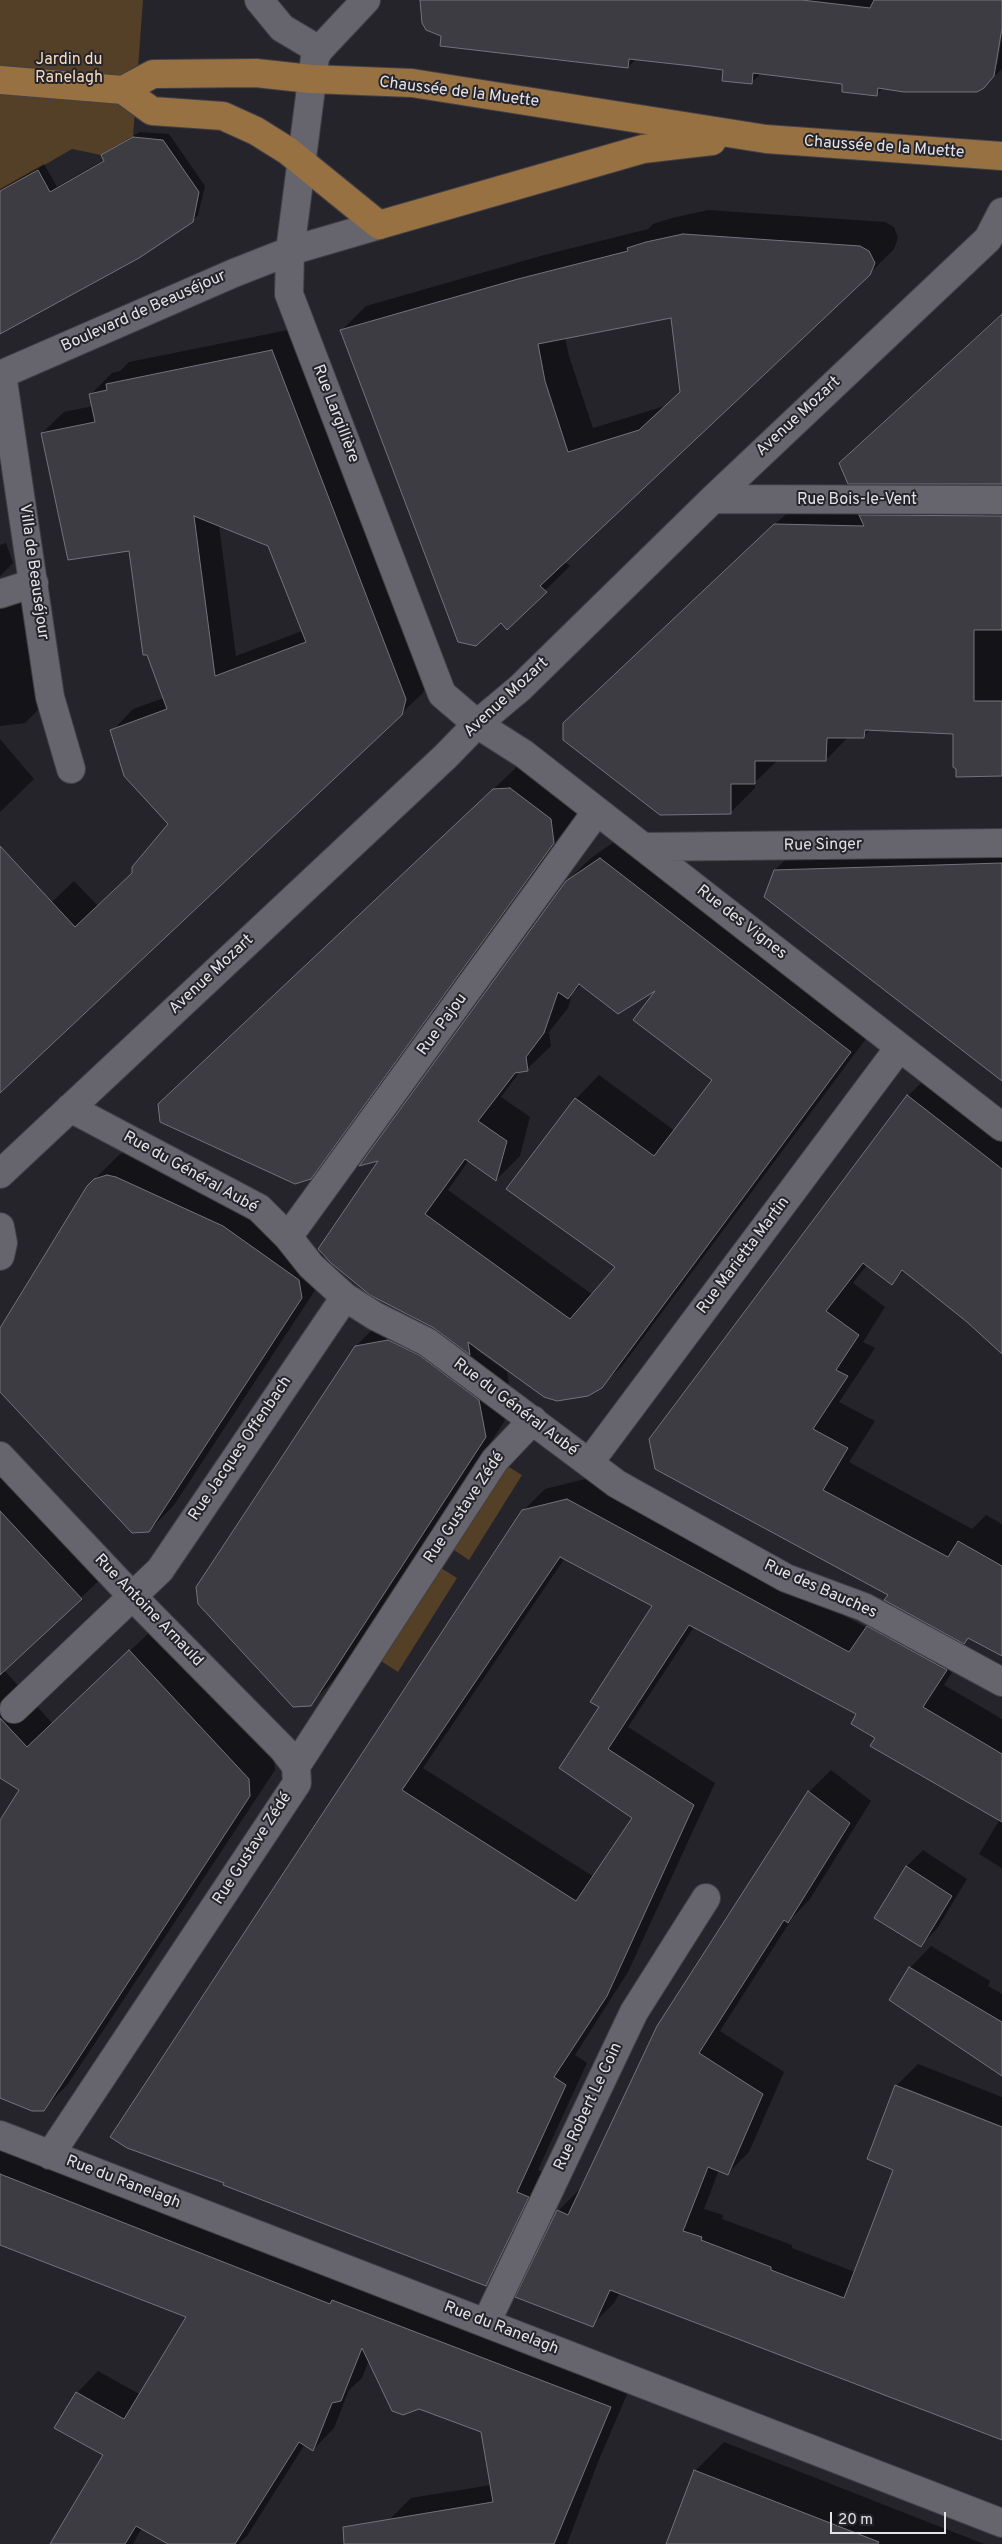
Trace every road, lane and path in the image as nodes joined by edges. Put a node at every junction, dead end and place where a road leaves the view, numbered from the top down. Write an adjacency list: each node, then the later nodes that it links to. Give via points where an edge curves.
1 (259, 0): 3 (street, via 282,28)
2 (366, 0): 3 (street)
3 (319, 50): 4 (street, Rue Largillière)
4 (312, 79): 6 (main road, Chaussée de la Muette, via 256,73 153,74); 7 (main road, Chaussée de la Muette, via 412,83); 9 (street, Rue Largillière)
5 (0, 80): 6 (main road)
6 (123, 90): 9 (main road, via 152,110 223,116 256,131 288,151)
7 (766, 139): 8 (main road, Chaussée de la Muette); 11 (main road, Chaussée de la Muette, via 704,141 644,149)
8 (1002, 156)
9 (301, 164): 11 (main road); 12 (street, Rue Largillière)
10 (1002, 212): 14 (street, Avenue Mozart, via 988,239)
11 (380, 225): 12 (street, Chaussée de la Muette)
12 (290, 251): 13 (street, Boulevard de Beauséjour); 18 (street, Rue Largillière, via 289,294 442,694)
13 (1, 375): 16 (street, Villa de Beauséjour)
14 (713, 499): 15 (street, Rue Bois-le-Vent); 18 (street, Avenue Mozart, via 520,688)
15 (1002, 500)
16 (34, 583): 17 (street); 19 (street, Villa de Beauséjour, via 50,697)
17 (0, 594)
18 (477, 724): 20 (street, Rue des Vignes, via 524,754); 24 (street, Avenue Mozart)
19 (71, 769)
20 (597, 811): 22 (street, Rue des Vignes); 28 (street, Rue Pajou)
21 (1002, 843): 22 (street, Rue Singer)
22 (644, 847): 23 (street, Rue des Vignes)
23 (899, 1048): 25 (street, Rue des Vignes); 33 (street, Rue Marietta Martin)
24 (70, 1108): 26 (street, Avenue Mozart); 28 (street, Rue du Général Aubé, via 259,1208)
25 (1002, 1127)
26 (0, 1174)
27 (0, 1227): 29 (street, via 3,1243)
28 (288, 1237): 30 (street, Rue du Général Aubé, via 312,1266)
29 (0, 1256)
30 (345, 1297): 31 (street, Rue du Général Aubé, via 426,1342); 34 (street, Rue Jacques Offenbach, via 160,1570)
31 (533, 1420): 33 (street, Rue du Général Aubé); 37 (street, Rue Gustave Zédé, via 495,1460)
32 (0, 1456): 34 (street, Rue Antoine Arnauld)
33 (589, 1463): 35 (street, Rue des Bauches, via 617,1484 786,1578 864,1607)
34 (133, 1597): 36 (street, Rue Jacques Offenbach); 37 (street, Rue Antoine Arnauld)
35 (1002, 1682)
36 (14, 1709)
37 (296, 1766): 40 (street, Rue Gustave Zédé, via 297,1783)
38 (706, 1898): 41 (street, Rue Robert Le Coin, via 634,2012)
39 (0, 2136): 40 (street, Rue du Ranelagh)
40 (50, 2155): 41 (street, Rue du Ranelagh)
41 (486, 2324): 42 (street, Rue du Ranelagh)
42 (1002, 2523)

